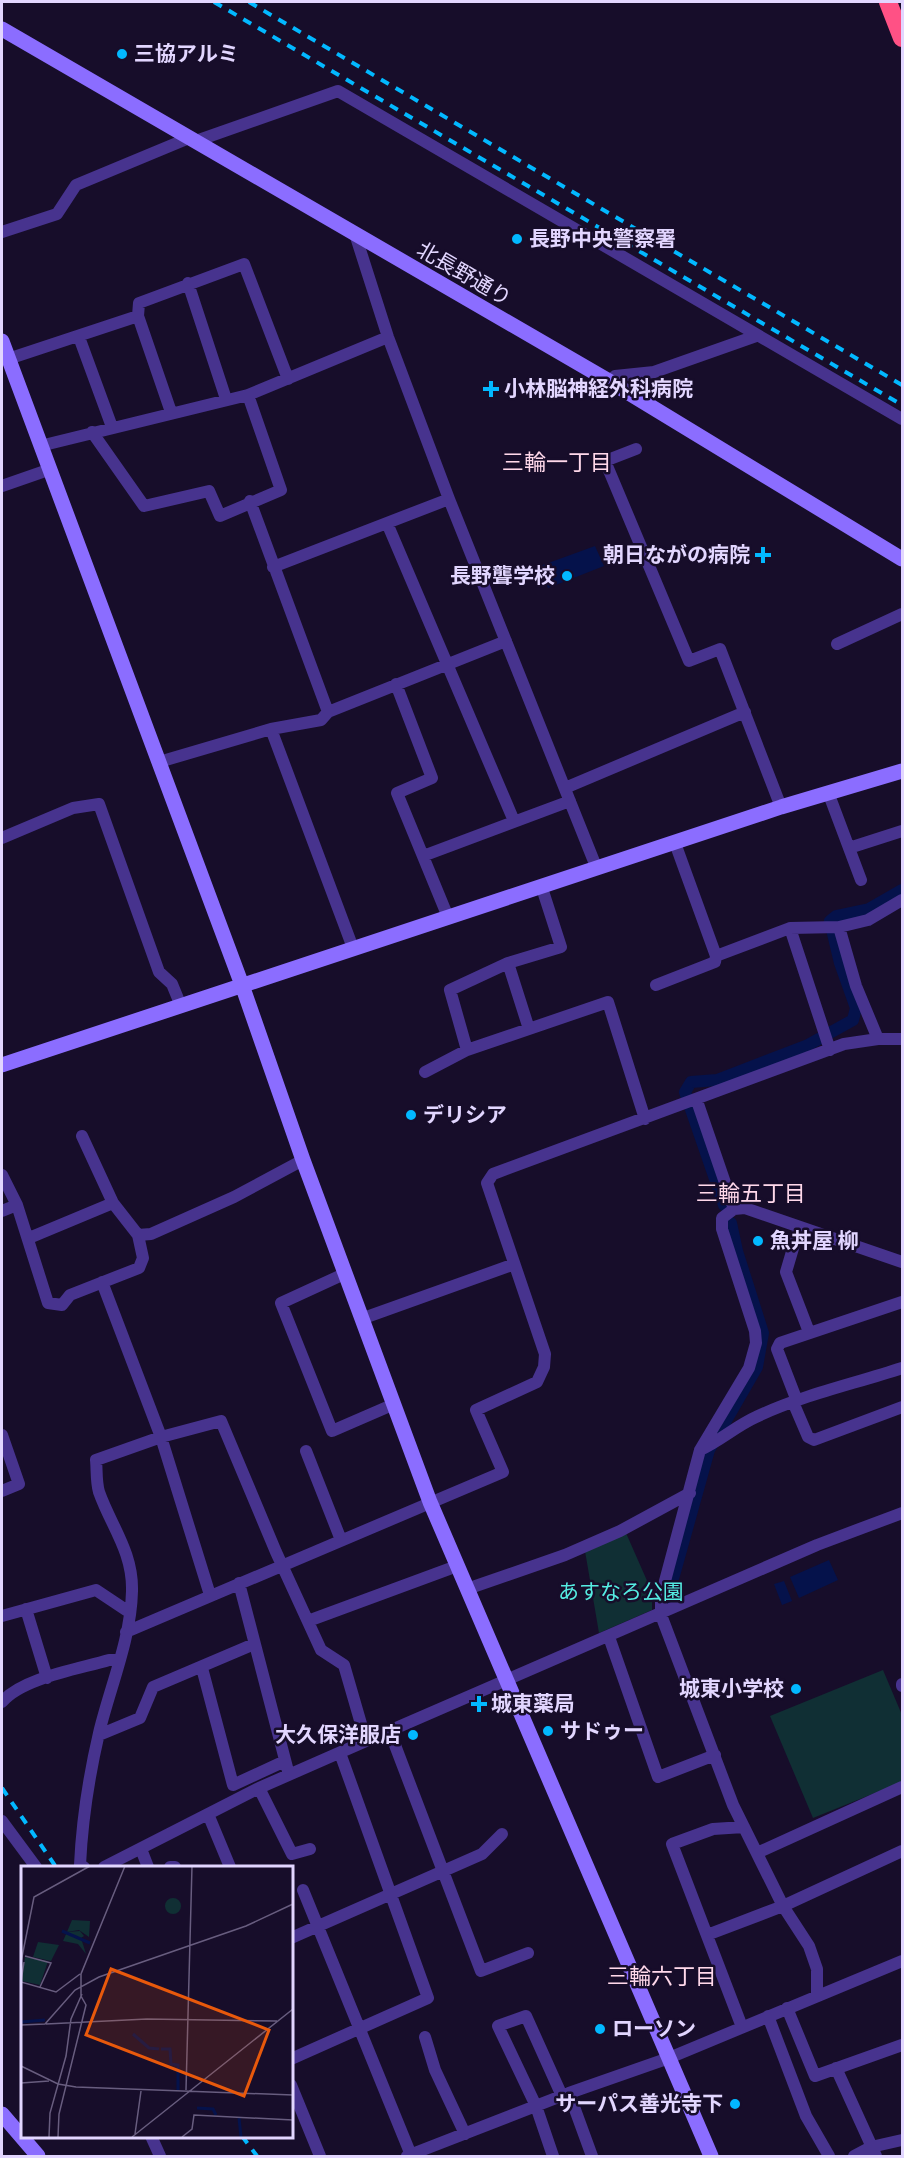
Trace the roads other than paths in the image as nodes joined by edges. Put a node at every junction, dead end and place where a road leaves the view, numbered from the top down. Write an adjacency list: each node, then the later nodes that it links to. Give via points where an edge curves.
1 (888, 2): 3 (highway)
2 (2, 29): 4 (street, 北長野通り)
3 (903, 38)
4 (193, 140): 5 (street, via 76,185 57,214); 6 (street, 北長野通り); 9 (street, via 338,91)
5 (2, 232)
6 (356, 237): 11 (street); 15 (street, 北長野通り)
7 (188, 283): 8 (street, via 139,303); 14 (street, via 244,264); 17 (street)
8 (138, 316): 10 (street); 18 (street)
9 (756, 336): 15 (street, via 654,372 615,376); 19 (street)
10 (79, 337): 13 (street); 20 (street)
11 (387, 337): 14 (street); 26 (street)
12 (2, 341): 13 (street)
13 (6, 364): 22 (street)
14 (288, 378): 16 (street)
15 (609, 381): 29 (street, 北長野通り)
16 (248, 395): 17 (street); 27 (street, via 281,490)
17 (226, 399): 18 (street)
18 (171, 412): 20 (street)
19 (903, 419)
20 (112, 427): 21 (street)
21 (92, 432): 22 (street); 27 (street, via 144,506 209,491 220,516)
22 (40, 446): 24 (street)
23 (636, 449): 37 (street, via 605,461 688,661 720,649)
24 (48, 470): 25 (street); 39 (street)
25 (2, 486)
26 (449, 499): 28 (street); 32 (street)
27 (250, 501): 30 (street)
28 (387, 523): 30 (street); 34 (street)
29 (903, 559)
30 (273, 567): 36 (street)
31 (903, 614): 33 (street)
32 (506, 641): 34 (street); 41 (street)
33 (837, 644)
34 (448, 664): 35 (street); 45 (street)
35 (396, 684): 36 (street); 50 (street, via 432,778 397,793)
36 (328, 712): 38 (street, via 321,720)
37 (746, 712): 41 (street); 44 (street)
38 (271, 729): 39 (street); 58 (street)
39 (159, 762): 62 (street)
40 (903, 771): 42 (street)
41 (565, 788): 43 (street)
42 (828, 792): 44 (street); 49 (street)
43 (570, 801): 45 (street); 51 (street)
44 (781, 807): 48 (street)
45 (514, 821): 50 (street)
46 (903, 831): 49 (street)
47 (2, 838): 63 (street, via 73,808 99,804 159,972 172,984)
48 (675, 843): 51 (street); 59 (street)
49 (849, 848): 52 (street)
50 (423, 856): 55 (street)
51 (597, 869): 53 (street)
52 (861, 880)
53 (542, 888): 55 (street); 60 (street, via 561,947)
54 (903, 900): 56 (street, via 868,920)
55 (448, 917): 58 (street)
56 (834, 927): 57 (street); 65 (street)
57 (790, 928): 59 (street); 67 (street)
58 (353, 948): 62 (street)
59 (716, 956): 61 (street, via 715,962)
60 (508, 963): 64 (street); 68 (street, via 450,990)
61 (656, 984)
62 (242, 985): 63 (street); 74 (street)
63 (181, 1006): 69 (street)
64 (529, 1029): 68 (street); 72 (street, via 608,1002)
65 (878, 1039): 66 (street); 67 (street, via 844,1044)
66 (903, 1039)
67 (827, 1041): 71 (street)
68 (467, 1050): 70 (street)
69 (2, 1065)
70 (425, 1072)
71 (692, 1102): 72 (street); 78 (street)
72 (645, 1119): 84 (street, via 493,1174 487,1183)
73 (82, 1136): 76 (street)
74 (303, 1160): 81 (street, via 234,1197 151,1234); 85 (street)
75 (2, 1175): 77 (street)
76 (113, 1203): 81 (street); 82 (street)
77 (17, 1205): 79 (street); 82 (street)
78 (734, 1209): 80 (street, via 745,1208); 96 (street, via 722,1218 722,1229 756,1343 749,1368)
79 (2, 1211)
80 (799, 1228): 83 (street); 89 (street, via 786,1272)
81 (138, 1235): 86 (street, via 143,1258 139,1268)
82 (29, 1238): 86 (street, via 48,1303 62,1305 70,1295)
83 (903, 1262)
84 (512, 1264): 88 (street); 100 (street, via 545,1354 544,1367 537,1382 477,1410 503,1472)
85 (344, 1274): 88 (street); 92 (street, via 281,1303 284,1312 332,1431)
86 (102, 1282): 95 (street)
87 (903, 1302): 89 (street)
88 (361, 1319): 92 (street)
89 (810, 1332): 91 (street, via 780,1343 777,1349)
90 (903, 1368): 91 (street)
91 (795, 1402): 93 (street, via 807,1437 814,1440); 96 (street, via 755,1418)
92 (392, 1405): 100 (street)
93 (903, 1407)
94 (2, 1435): 98 (street, via 19,1484)
95 (161, 1437): 103 (street, via 221,1421); 107 (street); 109 (street, via 96,1460 98,1489 129,1560)
96 (707, 1447): 99 (street)
97 (306, 1451): 102 (street)
98 (2, 1491)
99 (690, 1493): 106 (street, via 574,1551); 110 (street, via 661,1596)
100 (430, 1502): 102 (street); 104 (street)
101 (903, 1513): 110 (street, via 817,1545)
102 (340, 1540): 103 (street)
103 (284, 1564): 105 (street); 112 (street)
104 (457, 1566): 106 (street); 112 (street)
105 (239, 1583): 107 (street); 115 (street)
106 (467, 1589): 119 (street)
107 (210, 1595): 113 (street)
108 (26, 1609): 109 (street, via 96,1590); 111 (street); 118 (street)
109 (129, 1612): 113 (street)
110 (661, 1615): 114 (street); 125 (street)
111 (2, 1616)
112 (308, 1621): 123 (street, via 321,1650 344,1665)
113 (126, 1632): 116 (street)
114 (609, 1637): 119 (street); 125 (street, via 658,1777)
115 (254, 1644): 117 (street); 126 (street)
116 (119, 1660): 118 (street, via 109,1659); 122 (street)
117 (202, 1668): 122 (street, via 153,1687 140,1718); 126 (street, via 233,1785)
118 (47, 1678): 120 (street, via 10,1693)
119 (507, 1681): 121 (street); 159 (street)
120 (2, 1702)
121 (390, 1732): 123 (street); 143 (street)
122 (99, 1735): 139 (street)
123 (366, 1741): 124 (street)
124 (340, 1753): 127 (street); 145 (street)
125 (715, 1755): 132 (street)
126 (285, 1761): 127 (street)
127 (289, 1775): 129 (street)
128 (903, 1787): 137 (street)
129 (259, 1788): 130 (street); 135 (street, via 292,1854)
130 (208, 1814): 134 (street); 142 (street)
131 (2, 1821): 138 (street)
132 (744, 1827): 137 (street); 148 (street, via 713,1829 672,1844)
133 (502, 1834): 143 (street, via 482,1854)
134 (141, 1849): 140 (street); 141 (street)
135 (310, 1849)
136 (903, 1851): 146 (street)
137 (757, 1853): 146 (street)
138 (35, 1866)
139 (82, 1866)
140 (106, 1866)
141 (148, 1866)
142 (230, 1866)
143 (441, 1873): 145 (street); 150 (street, via 481,1971)
144 (303, 1890): 147 (street)
145 (393, 1894): 147 (street); 156 (street, via 429,1998)
146 (783, 1906): 148 (street); 152 (street, via 809,1946 817,1968)
147 (317, 1926): 149 (street); 156 (street)
148 (707, 1935): 155 (street)
149 (292, 1938)
150 (528, 1953)
151 (903, 1961): 152 (street)
152 (817, 1996): 153 (street)
153 (788, 2008): 154 (street); 161 (street, via 815,2076)
154 (768, 2016): 155 (street); 180 (street, via 806,2116)
155 (742, 2027): 159 (street)
156 (359, 2028): 160 (street); 173 (street)
157 (425, 2037): 166 (street, via 435,2070)
158 (903, 2045): 161 (street)
159 (669, 2058): 163 (street); 179 (street)
160 (292, 2059)
161 (836, 2068): 172 (street)
162 (292, 2087): 176 (street)
163 (566, 2095): 164 (street); 164 (street, via 526,2016 498,2026); 178 (street)
164 (536, 2106): 166 (street); 177 (street)
165 (2, 2114): 167 (street)
166 (465, 2134): 171 (street)
167 (21, 2137)
168 (21, 2137): 174 (street)
169 (152, 2137): 175 (street)
170 (903, 2140): 172 (street)
171 (438, 2151): 173 (street)
172 (873, 2152): 181 (street)
173 (409, 2156)
174 (38, 2157)
175 (160, 2157)
176 (320, 2157)
177 (554, 2157)
178 (592, 2157)
179 (711, 2157)
180 (829, 2157)
181 (854, 2157)

